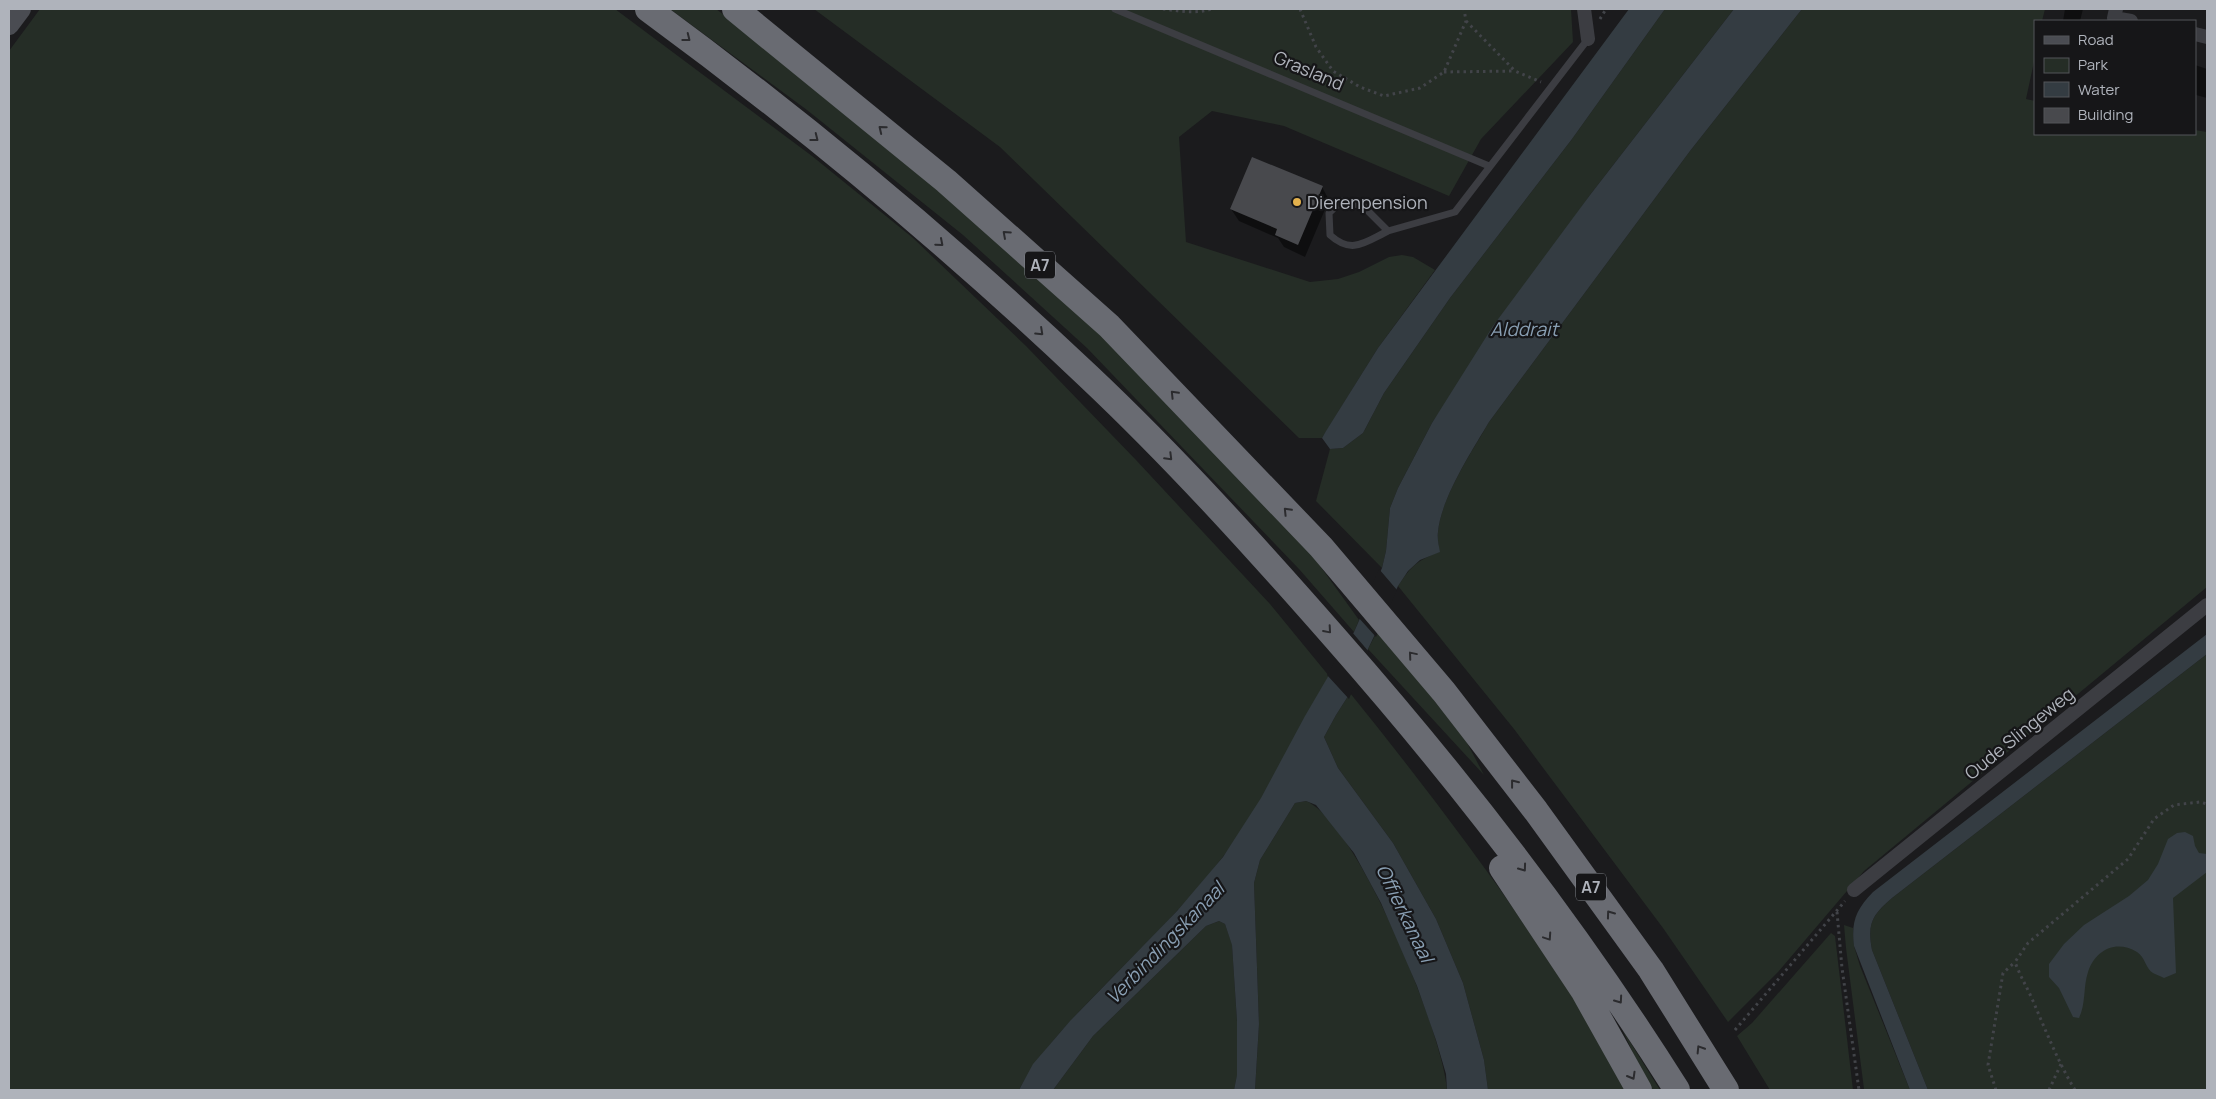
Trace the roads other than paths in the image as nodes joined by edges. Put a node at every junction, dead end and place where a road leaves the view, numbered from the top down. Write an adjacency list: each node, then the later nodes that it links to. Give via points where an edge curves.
1 (21, 9): 8 (street)
2 (648, 9): 13 (highway, A7, one-way to 13, via 820,142 1004,299 1090,378 1240,530)
3 (735, 9): 17 (highway, A7, one-way to 3, via 1651,970 1536,811 1444,692 1321,547 1109,326 946,181)
4 (1115, 9): 10 (lane, Grasland)
5 (1584, 9): 9 (street)
6 (2116, 9): 7 (street, via 2114,18)
7 (2125, 20)
8 (9, 25)
9 (1588, 39): 10 (lane)
10 (1489, 166): 11 (lane, via 1455,212)
11 (1388, 231): 11 (lane, via 1363,206 1342,201 1329,213 1330,235 1340,244 1353,247)
12 (2207, 605): 14 (street, Oude Slingeweg)
13 (1418, 734): 15 (highway, A7, one-way to 15, via 1447,786 1583,990); 16 (highway, A7, one-way to 16, via 1516,859 1621,1004)
14 (1854, 890)
15 (1639, 1090)
16 (1677, 1090)
17 (1726, 1090)

